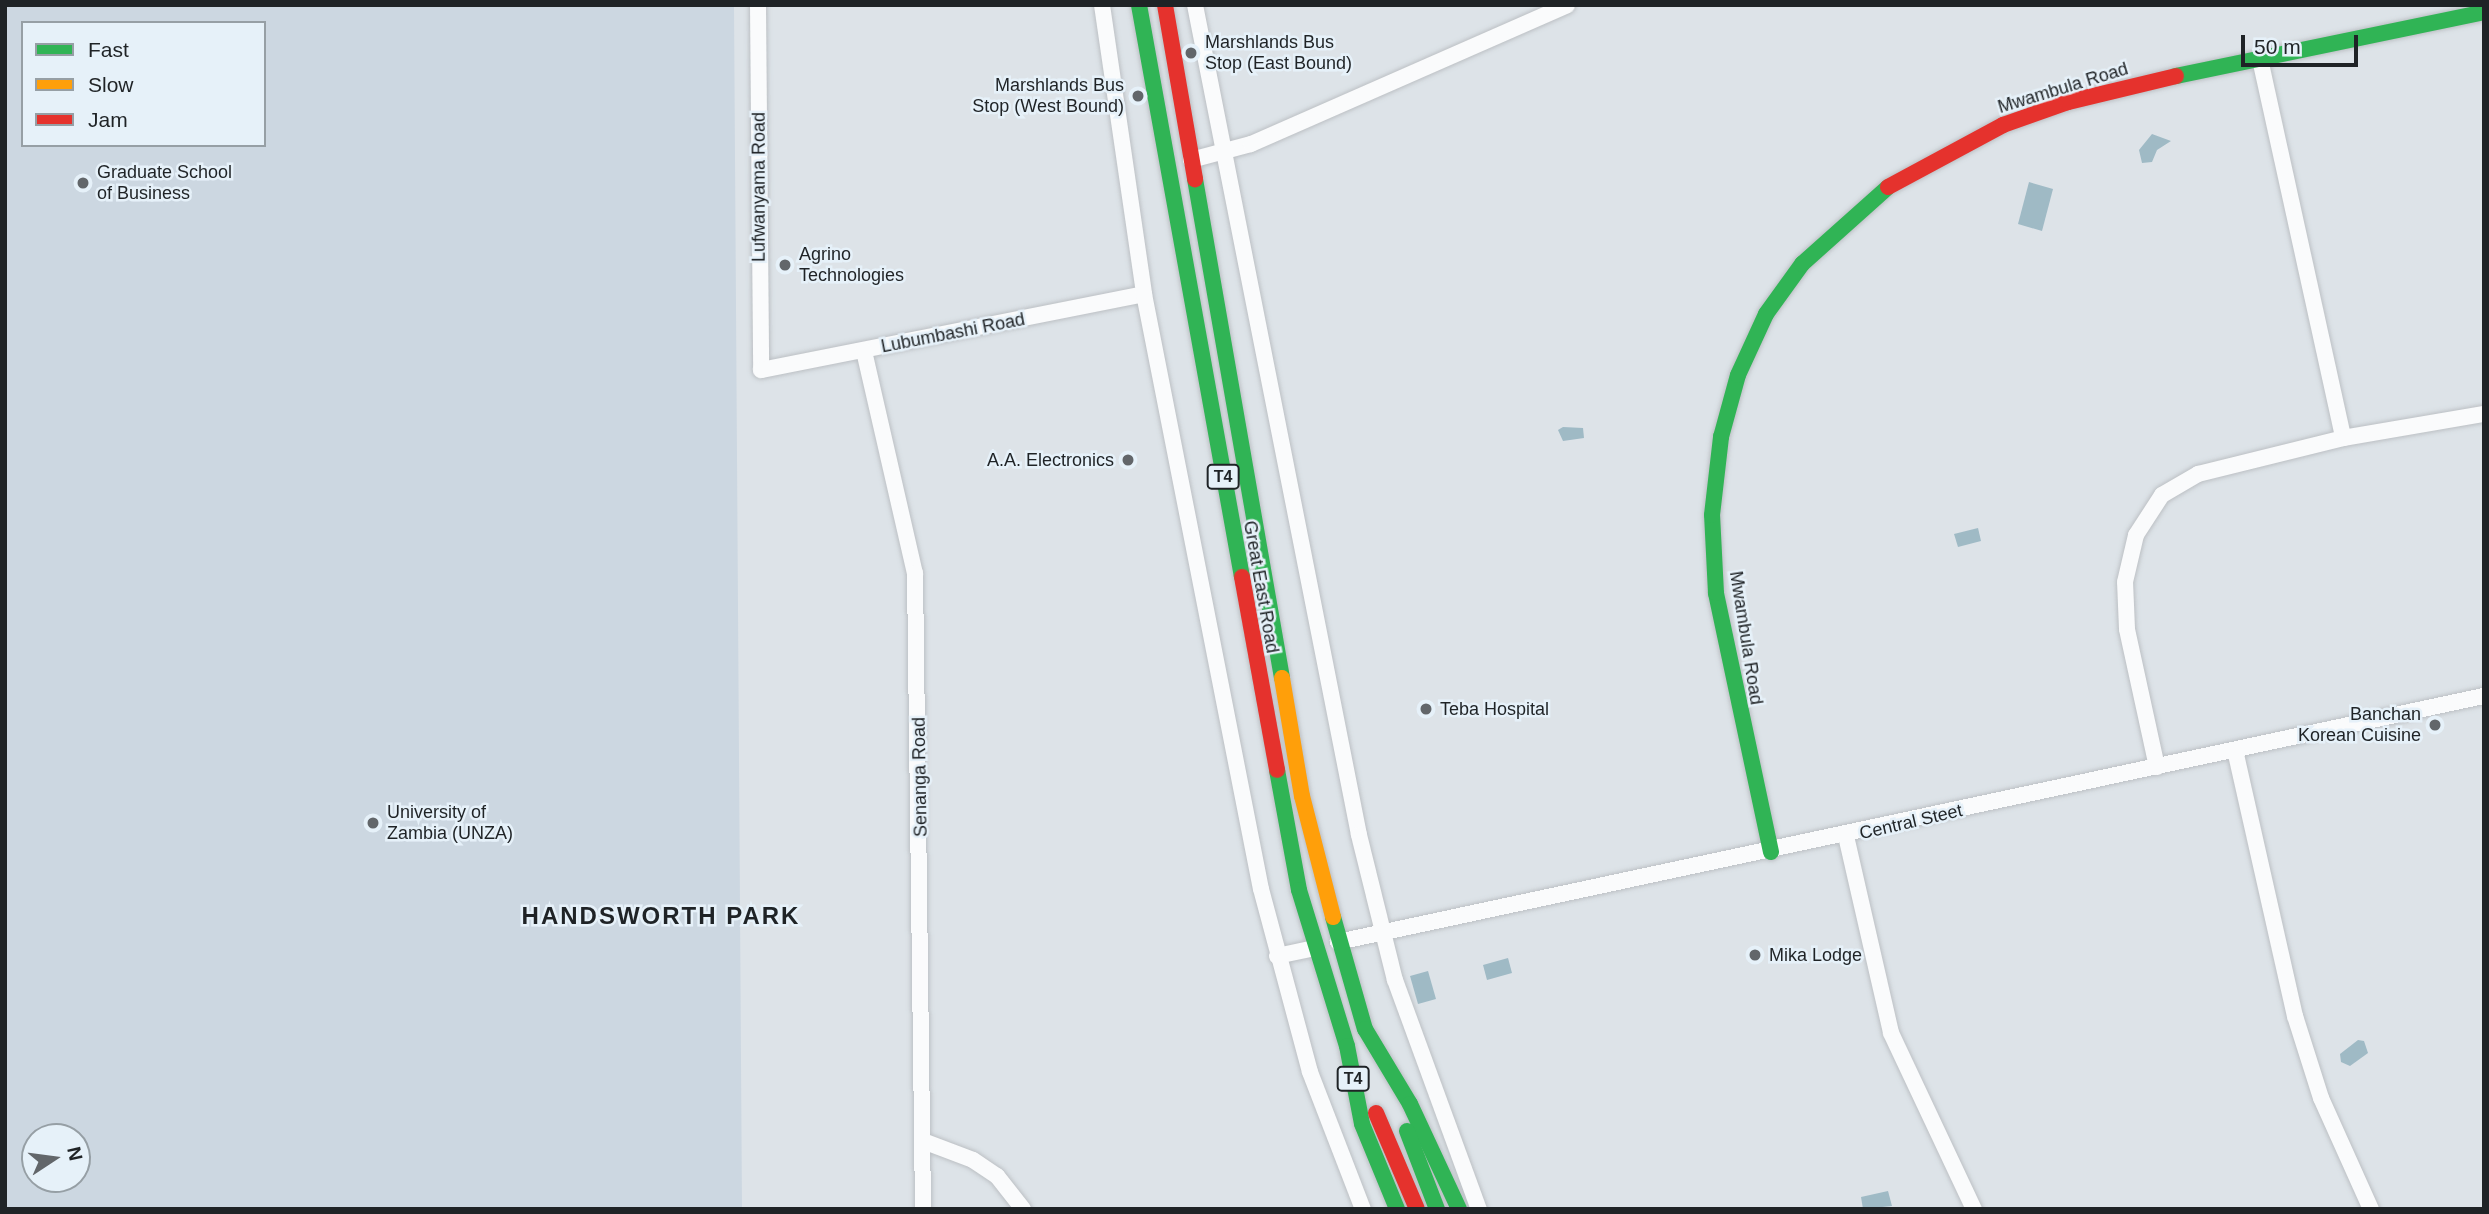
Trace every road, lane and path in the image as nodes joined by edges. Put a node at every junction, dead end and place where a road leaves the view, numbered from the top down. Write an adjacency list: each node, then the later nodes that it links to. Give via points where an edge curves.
1 (758, 5): 13 (street, Lufwanyama Road)
2 (1102, 5): 11 (street)
3 (1139, 5): 23 (main road, Great East Road / T4, via 1262,705)
4 (1165, 5): 10 (main road, Great East Road / T4)
5 (1195, 5): 9 (street)
6 (1567, 5): 9 (street)
7 (2484, 12): 8 (main road, Mwambula Road)
8 (2260, 59): 15 (street); 20 (main road, Mwambula Road, via 2068,102 1955,147 1903,176 1855,213 1802,264 1766,314 1738,375 1721,437 1712,515 1718,605)
9 (1223, 154): 10 (street); 21 (street)
10 (1191, 160): 22 (main road, Great East Road / T4, via 1302,796)
11 (1144, 294): 12 (street, Lubumbashi Road); 24 (street)
12 (864, 351): 13 (street, Lubumbashi Road); 27 (street, Senanga Road, via 915,573)
13 (761, 370)
14 (2484, 414): 15 (street)
15 (2343, 438): 18 (street, via 2198,474 2162,495 2136,535 2124,582 2127,629)
16 (2484, 696): 17 (street, Central Steet)
17 (2235, 750): 18 (street, Central Steet); 37 (street, via 2295,1016 2321,1098)
18 (2157, 767): 19 (street, Central Steet)
19 (1846, 836): 20 (street, Central Steet); 36 (street, via 1891,1033)
20 (1771, 852): 21 (street, Central Steet)
21 (1382, 930): 22 (street, Central Steet); 35 (street, via 1427,1072)
22 (1338, 942): 25 (main road, Great East Road / T4)
23 (1314, 948): 24 (street); 26 (main road, Great East Road / T4)
24 (1277, 956): 30 (street, via 1310,1072)
25 (1369, 1036): 33 (main road, Great East Road / T4); 34 (main road, Great East Road / T4, via 1410,1104)
26 (1346, 1046): 31 (main road, Great East Road / T4, via 1362,1124); 32 (main road, Great East Road / T4)
27 (923, 1141): 28 (street, Senanga Road); 29 (street, via 973,1160 997,1176)
28 (923, 1209)
29 (1023, 1209)
30 (1363, 1209)
31 (1397, 1209)
32 (1417, 1209)
33 (1437, 1209)
34 (1458, 1209)
35 (1479, 1209)
36 (1974, 1209)
37 (2371, 1209)

